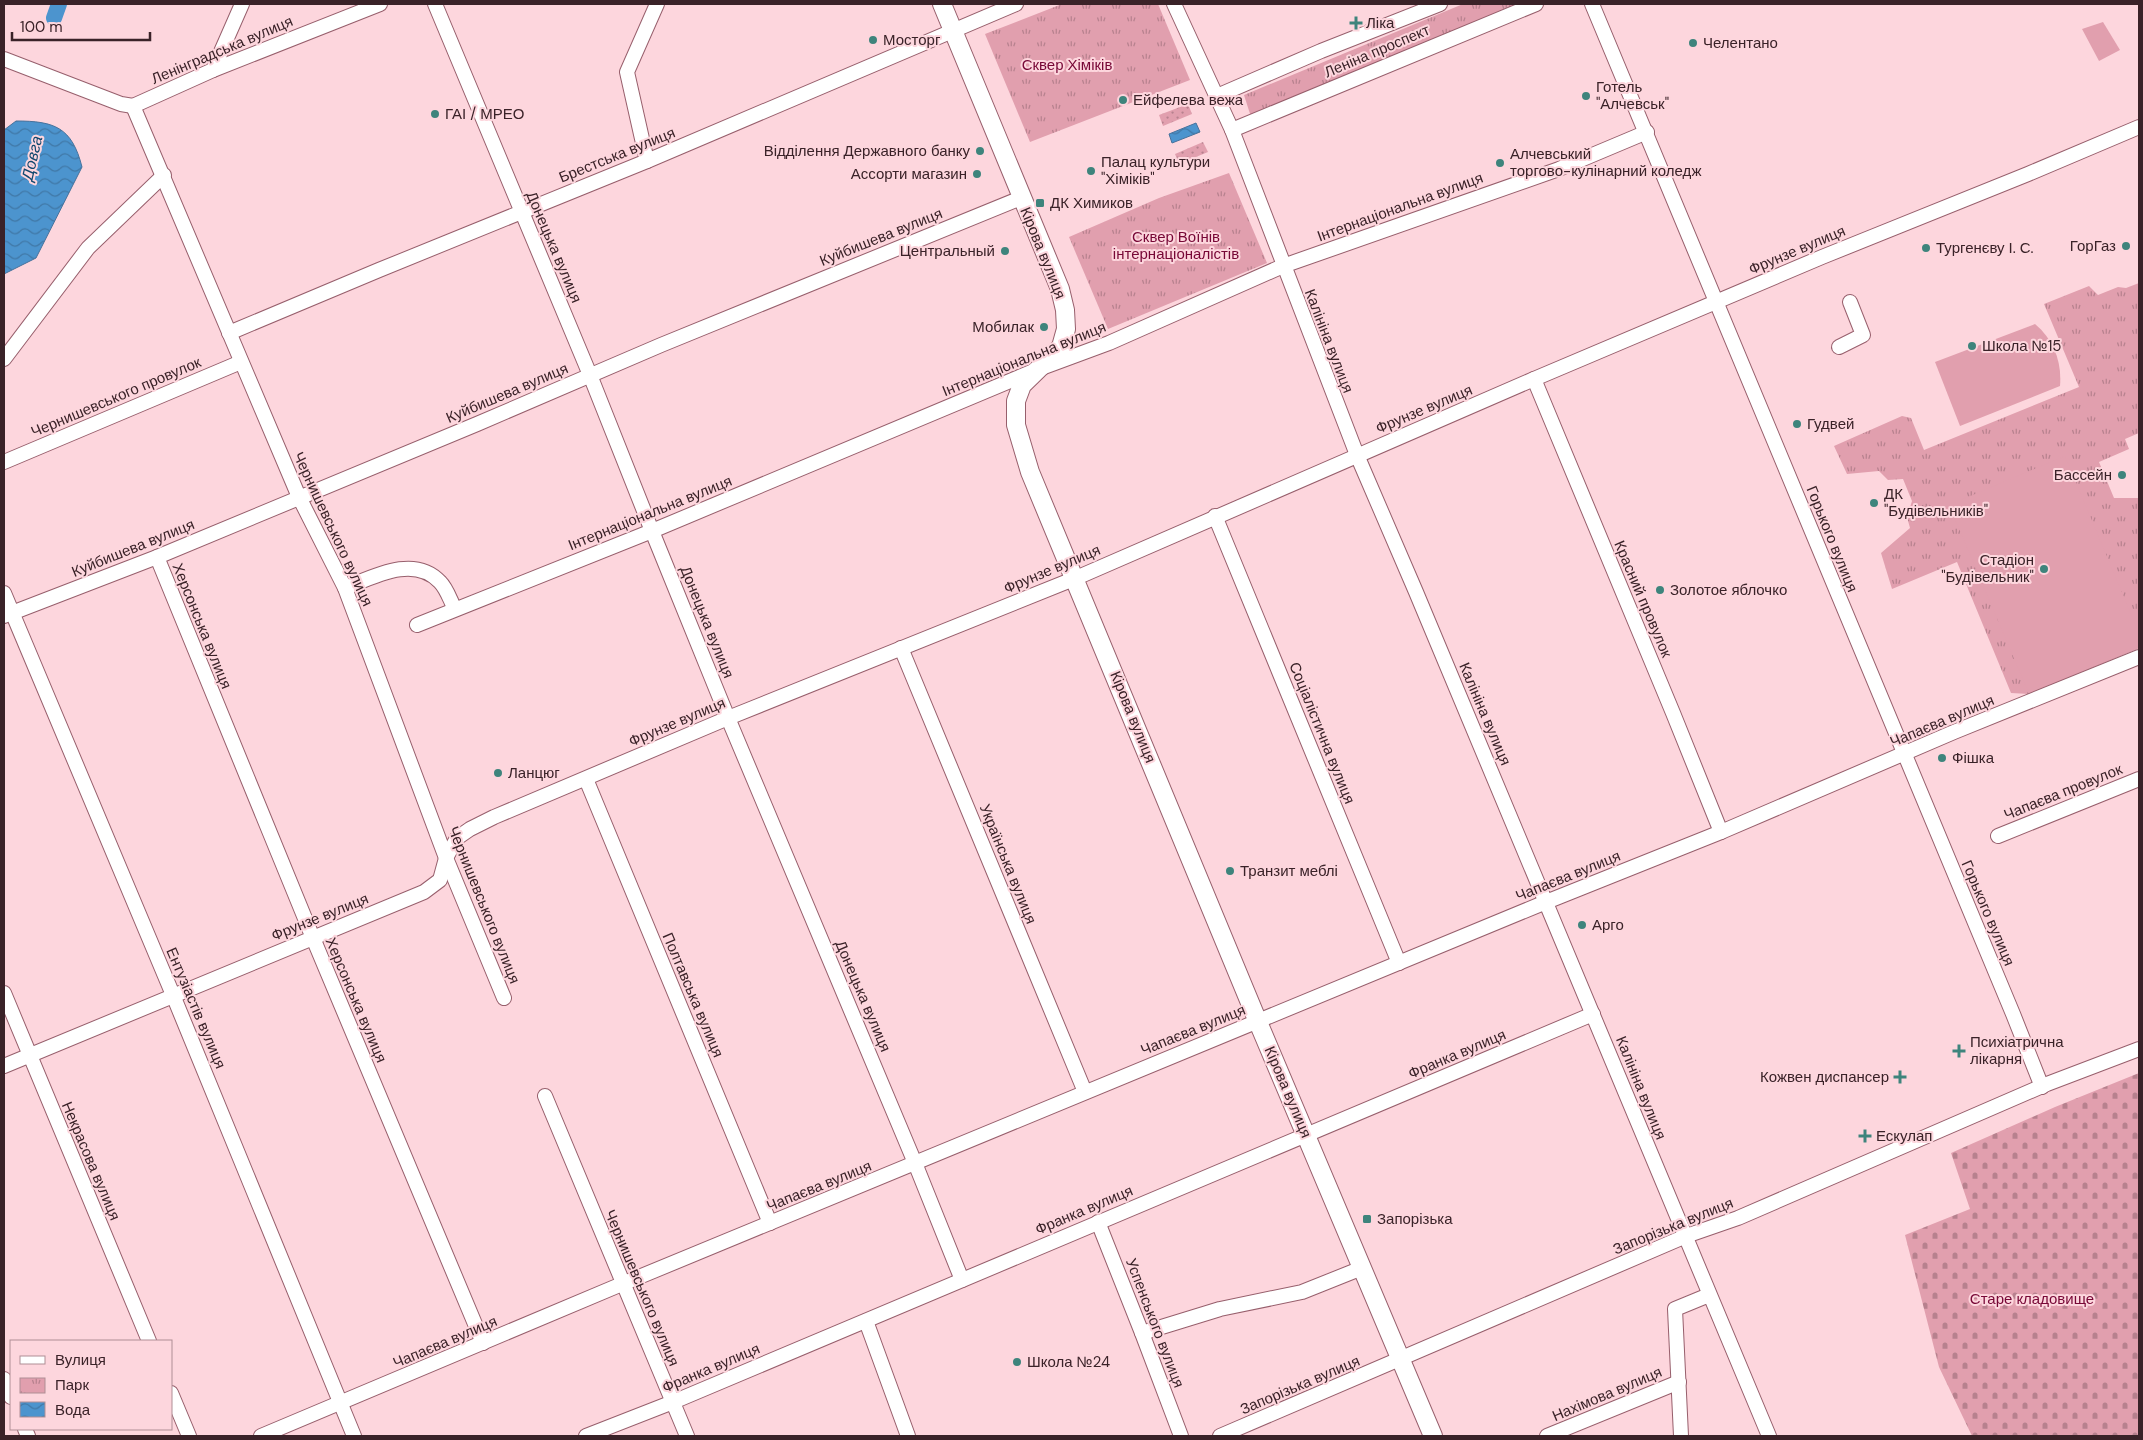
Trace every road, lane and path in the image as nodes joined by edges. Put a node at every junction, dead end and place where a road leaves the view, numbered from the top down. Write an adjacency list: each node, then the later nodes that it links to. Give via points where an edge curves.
1 (242, 4): 13 (street)
2 (380, 4): 13 (street, Ленінградська вулиця)
3 (435, 4): 22 (street, Донецька вулиця)
4 (657, 4): 19 (street, via 627,72)
5 (942, 4): 11 (main road, Кірова вулиця)
6 (1016, 4): 11 (street, Брестська вулиця)
7 (1174, 4): 14 (street, Калініна вулиця)
8 (1440, 4): 14 (street, Леніна проспект)
9 (1536, 4): 17 (street, Леніна проспект)
10 (1592, 4): 18 (street, Горького вулиця)
11 (953, 30): 19 (street, Брестська вулиця); 21 (main road, Кірова вулиця)
12 (4, 59): 15 (street)
13 (213, 70): 15 (street, Ленінградська вулиця)
14 (1217, 96): 17 (street, Калініна вулиця)
15 (133, 106): 20 (street, Чернишевського вулиця)
16 (2139, 127): 24 (street, Фрунзе вулиця)
17 (1232, 130): 23 (street, Калініна вулиця)
18 (1647, 132): 23 (street, Інтернаціональна вулиця, via 1559,169); 24 (street, Горького вулиця)
19 (647, 161): 22 (street, Брестська вулиця)
20 (164, 175): 26 (street, Чернишевського вулиця); 28 (street, via 88,248)
21 (1021, 198): 30 (main road, Кірова вулиця, via 1060,289 1065,310 1066,329 1061,347); 31 (street, Куйбишева вулиця)
22 (521, 212): 26 (street, Брестська вулиця); 31 (street, Донецька вулиця)
23 (1283, 266): 30 (street, Інтернаціональна вулиця, via 1109,343); 33 (street, Калініна вулиця)
24 (1716, 302): 32 (street, Фрунзе вулиця); 48 (street, Горького вулиця)
25 (1850, 302): 27 (street, via 1863,335)
26 (229, 334): 29 (street, Чернишевського вулиця)
27 (1839, 347)
28 (4, 359)
29 (241, 362): 34 (street, Чернишевського провулок); 35 (street, Чернишевського вулиця)
30 (1036, 370): 37 (street, Інтернаціональна вулиця); 39 (main road, Кірова вулиця, via 1022,385 1016,400 1016,425 1030,472)
31 (590, 375): 35 (street, Куйбишева вулиця); 37 (street, Донецька вулиця)
32 (1534, 379): 33 (street, Фрунзе вулиця); 51 (street, Красний провулок)
33 (1357, 455): 36 (street, Фрунзе вулиця); 54 (street, Калініна вулиця)
34 (4, 462)
35 (299, 497): 38 (street, Куйбишева вулиця); 40 (street, Чернишевського вулиця)
36 (1215, 516): 39 (street, Фрунзе вулиця); 56 (street, Соціалістична вулиця)
37 (652, 531): 42 (street, Інтернаціональна вулиця); 47 (street, Донецька вулиця)
38 (157, 557): 43 (street, Куйбишева вулиця); 55 (street, Херсонська вулиця)
39 (1076, 578): 45 (street, Фрунзе вулиця); 61 (main road, Кірова вулиця)
40 (345, 588): 42 (street, via 385,572 417,569 440,582); 53 (street, Чернишевського вулиця)
41 (4, 593): 43 (street, Ентузіастів вулиця)
42 (455, 609): 44 (street, Інтернаціональна вулиця)
43 (7, 614): 58 (street, Ентузіастів вулиця)
44 (416, 625)
45 (901, 648): 47 (street, Фрунзе вулиця); 66 (street, Українська вулиця)
46 (2139, 657): 48 (street, Чапаєва вулиця)
47 (728, 718): 49 (street, Фрунзе вулиця); 69 (street, Донецька вулиця)
48 (1904, 755): 51 (street, Чапаєва вулиця); 65 (street, Горького вулиця)
49 (586, 779): 53 (street, Фрунзе вулиця, via 470,829 458,838); 71 (street, Полтавська вулиця)
50 (2139, 779): 52 (street, Чапаєва провулок)
51 (1721, 832): 54 (street, Чапаєва вулиця)
52 (1998, 836)
53 (446, 858): 55 (street, Фрунзе вулиця, via 440,880 424,892); 59 (street, Чернишевського вулиця)
54 (1546, 902): 56 (street, Чапаєва вулиця); 60 (street, Калініна вулиця)
55 (312, 938): 58 (street, Фрунзе вулиця); 80 (street, Херсонська вулиця)
56 (1399, 963): 61 (street, Чапаєва вулиця)
57 (4, 993): 63 (street, Некрасова вулиця)
58 (173, 995): 63 (street, Фрунзе вулиця); 87 (street, Ентузіастів вулиця)
59 (504, 998)
60 (1593, 1014): 68 (street, Франка вулиця); 72 (street, Калініна вулиця)
61 (1258, 1022): 66 (street, Чапаєва вулиця); 68 (main road, Кірова вулиця)
62 (2139, 1049): 65 (street, Запорізька вулиця)
63 (29, 1055): 64 (street, Фрунзе вулиця); 79 (street, Некрасова вулиця)
64 (4, 1066)
65 (2042, 1087): 72 (street, Запорізька вулиця, via 1738,1218)
66 (1085, 1092): 69 (street, Чапаєва вулиця)
67 (545, 1096): 75 (street, Чернишевського вулиця)
68 (1306, 1135): 70 (street, Франка вулиця); 73 (main road, Кірова вулиця)
69 (915, 1163): 71 (street, Чапаєва вулиця); 74 (street, Донецька вулиця)
70 (1098, 1222): 74 (street, Франка вулиця); 78 (street, Успенського вулиця)
71 (770, 1223): 75 (street, Чапаєва вулиця)
72 (1686, 1236): 76 (street, Калініна вулиця); 81 (street, Запорізька вулиця)
73 (1362, 1268): 78 (street, via 1302,1292 1220,1309); 81 (main road, Кірова вулиця)
74 (962, 1280): 77 (street, Франка вулиця)
75 (622, 1284): 80 (street, Чапаєва вулиця); 86 (street, Чернишевського вулиця)
76 (1709, 1294): 83 (street, via 1675,1309); 101 (street, Калініна вулиця)
77 (866, 1321): 86 (street, Франка вулиця); 89 (street)
78 (1142, 1333): 96 (street, Успенського вулиця)
79 (149, 1340)
80 (483, 1344): 87 (street, Чапаєва вулиця)
81 (1402, 1360): 97 (street, Запорізька вулиця); 98 (main road, Кірова вулиця)
82 (4, 1379): 84 (street)
83 (1679, 1382): 99 (street, Нахімова вулиця); 100 (street)
84 (10, 1394)
85 (172, 1395): 90 (street)
86 (673, 1402): 88 (street, Франка вулиця); 94 (street, Чернишевського вулиця)
87 (341, 1403): 91 (street, Чапаєва вулиця); 92 (street, Ентузіастів вулиця)
88 (610, 1432): 93 (street, Франка вулиця)
89 (907, 1434): 95 (street)
90 (189, 1436)
91 (260, 1436)
92 (354, 1436)
93 (586, 1436)
94 (687, 1436)
95 (893, 1436)
96 (1181, 1436)
97 (1220, 1436)
98 (1434, 1436)
99 (1547, 1436)
100 (1681, 1436)
101 (1769, 1436)

